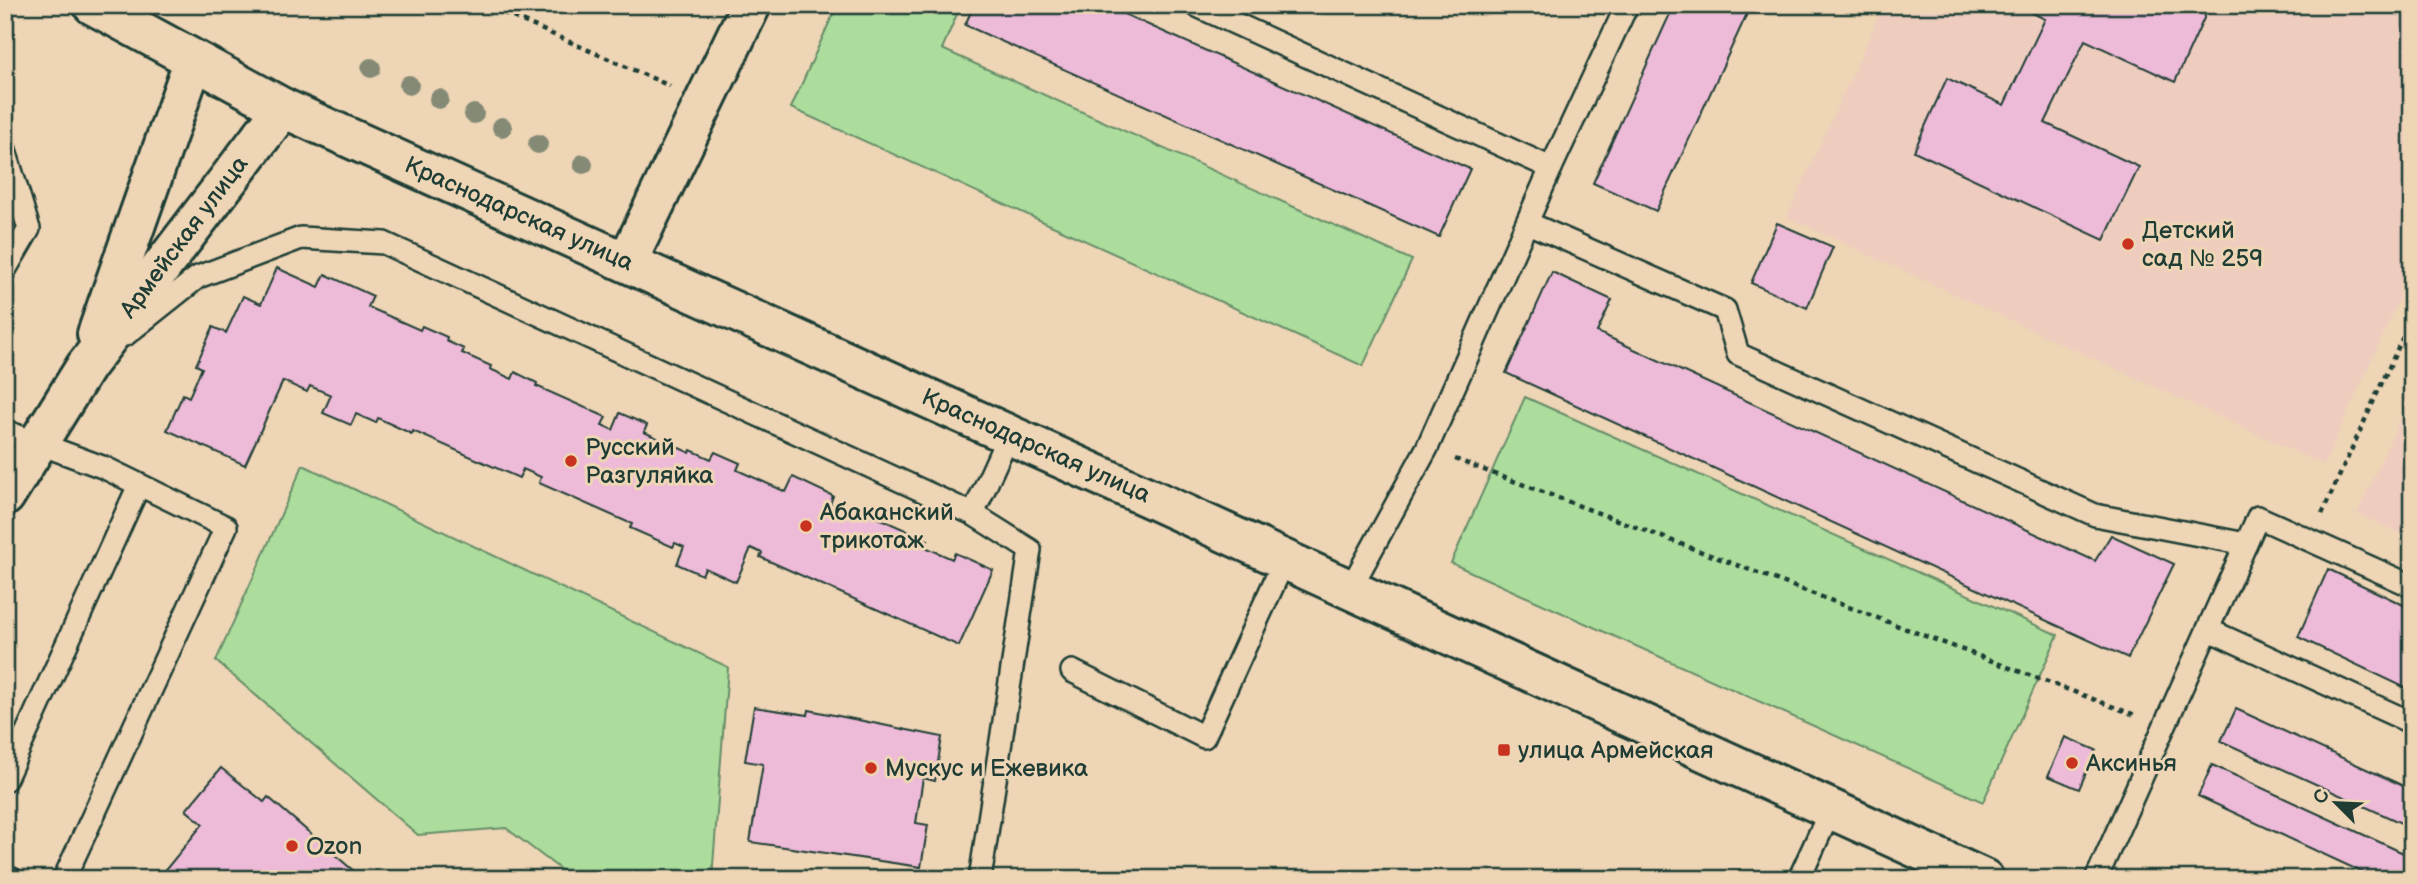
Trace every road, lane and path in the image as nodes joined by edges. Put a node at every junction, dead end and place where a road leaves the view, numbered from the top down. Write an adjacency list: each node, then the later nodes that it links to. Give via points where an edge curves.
1 (93, 5): 6 (main road, Краснодарская улица)
2 (486, 5): 7 (path)
3 (751, 5): 7 (main road)
4 (1195, 5): 10 (lane)
5 (1627, 5): 10 (lane)
6 (193, 62): 8 (main road, Краснодарская улица); 15 (main road, Армейская улица)
7 (702, 100): 12 (main road)
8 (283, 108): 12 (main road, Краснодарская улица); 15 (main road, Армейская улица)
9 (5, 150): 13 (lane, via 29,229)
10 (1551, 168): 11 (lane)
11 (1528, 223): 18 (lane); 23 (lane, via 1725,310 1738,354 2082,509)
12 (627, 262): 16 (main road, Краснодарская улица)
13 (5, 270)
14 (2412, 317): 22 (path)
15 (86, 366): 17 (main road, Армейская улица); 21 (lane, via 198,277 300,238 384,243)
16 (1009, 434): 21 (lane); 24 (main road, Краснодарская улица)
17 (22, 437): 19 (lane); 20 (main road, Армейская улица)
18 (1427, 448): 26 (lane); 30 (path)
19 (139, 485): 31 (lane); 35 (lane, via 226,527)
20 (5, 496)
21 (973, 514): 36 (lane, via 1030,550)
22 (2310, 540): 23 (lane, via 2258,517); 25 (lane)
23 (2246, 544): 27 (lane)
24 (1284, 559): 26 (main road, Краснодарская улица); 28 (lane, via 1205,737)
25 (2412, 586)
26 (1350, 589): 32 (main road, Краснодарская улица)
27 (2209, 630): 29 (lane); 30 (lane)
28 (1072, 671)
29 (2412, 723)
30 (2165, 726): 39 (lane)
31 (5, 780)
32 (1831, 809): 37 (lane); 38 (main road, Краснодарская улица)
33 (5, 876): 34 (lane)
34 (12, 879)
35 (64, 879)
36 (980, 879)
37 (1799, 879)
38 (1984, 879)
39 (2096, 879)

